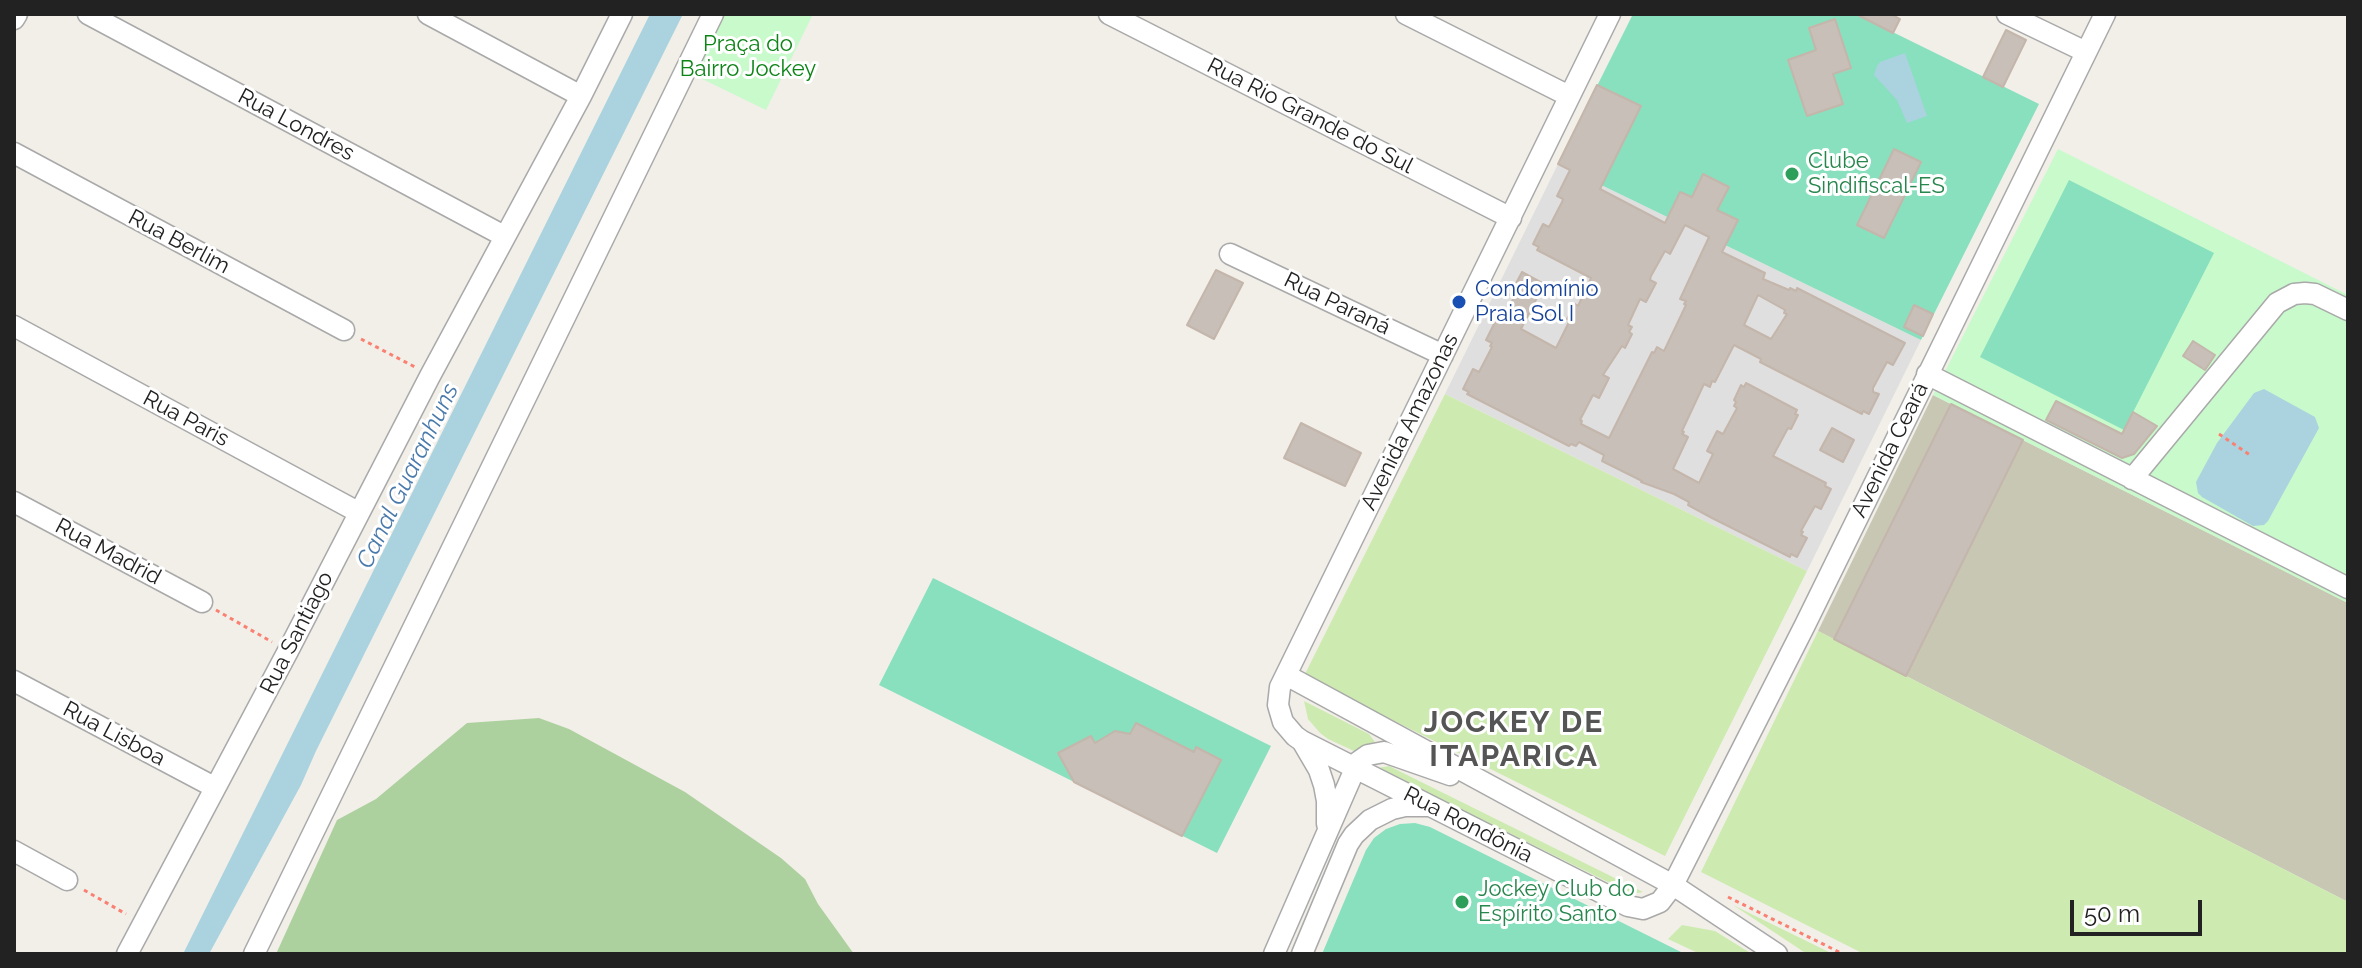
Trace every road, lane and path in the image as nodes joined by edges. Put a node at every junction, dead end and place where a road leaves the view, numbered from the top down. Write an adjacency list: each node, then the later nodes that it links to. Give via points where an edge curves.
1 (88, 14): 15 (street, Rua Londres)
2 (428, 14): 11 (street)
3 (622, 14): 11 (street, Rua Santiago)
4 (713, 14): 45 (street)
5 (1109, 14): 14 (street, Rua Rio Grande do Sul)
6 (1406, 14): 12 (street)
7 (1610, 14): 12 (street, Avenida Amazonas)
8 (2007, 14): 10 (street)
9 (2105, 14): 10 (street, Avenida Ceará)
10 (2086, 52): 21 (street, Avenida Ceará)
11 (581, 96): 15 (street, Rua Santiago)
12 (1569, 96): 14 (street, Avenida Amazonas)
13 (14, 153): 19 (street, Rua Berlim)
14 (1511, 218): 20 (street, Avenida Amazonas)
15 (504, 236): 22 (street, Rua Santiago)
16 (1230, 254): 20 (street, Rua Paraná)
17 (2348, 310): 25 (street, via 2305,293 2277,303)
18 (14, 326): 27 (street, Rua Paris)
19 (344, 330): 22 (path)
20 (1443, 355): 31 (street, Avenida Amazonas)
21 (1927, 374): 25 (street); 41 (street, Avenida Ceará)
22 (430, 376): 27 (street, Rua Santiago)
23 (2219, 434): 24 (path)
24 (2250, 455)
25 (2132, 479): 28 (street)
26 (14, 502): 29 (street, Rua Madrid)
27 (358, 512): 30 (street, Rua Santiago)
28 (2348, 588)
29 (202, 602): 30 (path)
30 (288, 651): 35 (street, Rua Santiago)
31 (1286, 675): 33 (street, Avenida Amazonas, via 1278,696 1280,714); 36 (street, Rua Rondônia)
32 (14, 681): 35 (street, Rua Lisboa)
33 (1302, 741): 34 (street, Rua Rondônia); 38 (street, Avenida Amazonas, via 1324,785)
34 (1354, 767): 36 (street, via 1368,755 1384,752); 37 (street, Rua Rondônia); 38 (street)
35 (214, 787): 43 (street, Rua Santiago)
36 (1517, 801): 41 (street, Rua Rondônia)
37 (1432, 806): 41 (street, Rua Rondônia, via 1628,906 1643,909 1660,902); 47 (street, via 1392,809 1354,835)
38 (1325, 834): 46 (street)
39 (14, 851): 40 (street)
40 (67, 880): 43 (path)
41 (1673, 885): 48 (street, Rua Rondônia)
42 (1722, 894): 49 (path)
43 (143, 924): 44 (street, Rua Santiago)
44 (127, 954)
45 (254, 954)
46 (1274, 954)
47 (1302, 954)
48 (1777, 954)
49 (1843, 954)

